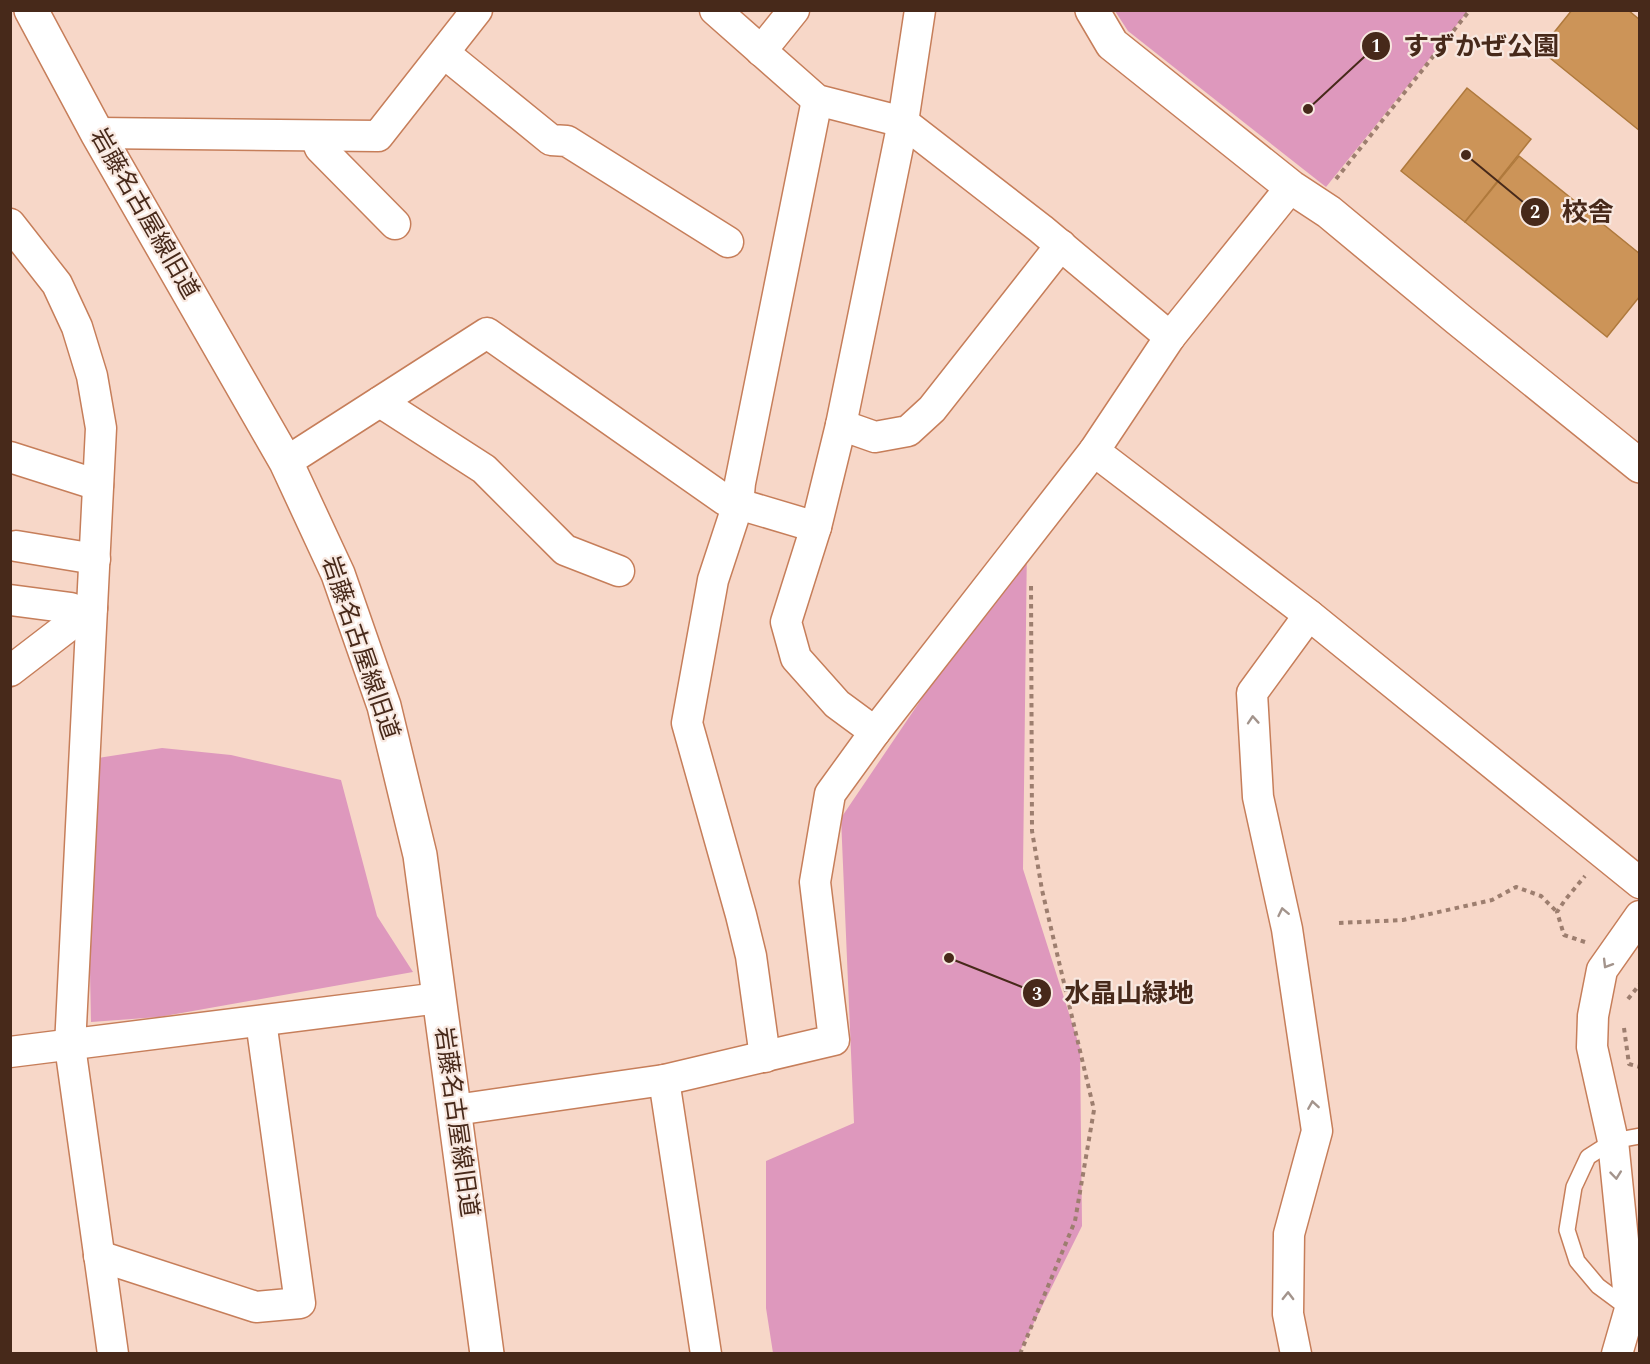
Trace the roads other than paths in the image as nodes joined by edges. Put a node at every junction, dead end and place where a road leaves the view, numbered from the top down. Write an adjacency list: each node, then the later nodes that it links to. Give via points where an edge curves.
1 (31, 10): 11 (street, 岩藤名古屋線旧道)
2 (477, 10): 8 (street)
3 (715, 10): 7 (street)
4 (794, 10): 7 (street)
5 (920, 10): 10 (street)
6 (1092, 10): 13 (street, via 1112,44)
7 (761, 51): 9 (street)
8 (444, 53): 12 (street, via 378,136); 16 (street, via 551,140 567,141)
9 (817, 100): 10 (street); 26 (street)
10 (903, 122): 17 (street); 20 (street)
11 (97, 133): 12 (street); 23 (street, 岩藤名古屋線旧道)
12 (315, 136): 15 (street, via 320,148)
13 (1291, 186): 18 (street); 24 (street, via 1329,212)
14 (10, 224): 25 (street, via 57,284 77,327 92,376 101,428)
15 (395, 224)
16 (728, 242)
17 (1061, 245): 18 (street); 20 (street, via 932,409 908,431 875,437)
18 (1170, 337): 21 (street)
19 (380, 402): 23 (street); 26 (street, via 487,333 725,500); 30 (street, via 484,469 565,550)
20 (841, 425): 27 (street)
21 (1094, 451): 33 (street); 35 (street)
22 (10, 457): 25 (street)
23 (286, 462): 38 (street, 岩藤名古屋線旧道, via 338,574 384,706 420,855)
24 (1640, 466)
25 (98, 484): 29 (street)
26 (738, 504): 27 (street); 42 (street, via 713,580 687,723 751,956)
27 (816, 527): 35 (street, via 786,622 788,631 796,658 837,704)
28 (16, 546): 29 (street)
29 (95, 559): 32 (street)
30 (619, 571)
31 (10, 600): 32 (street)
32 (88, 611): 34 (street); 40 (street)
33 (1310, 615): 36 (street); 51 (street, one-way to 33, via 1288,1314 1289,1234 1317,1131 1287,929 1258,797 1252,693)
34 (10, 671)
35 (875, 732): 42 (street, via 830,794 815,882 834,1040)
36 (1640, 883)
37 (1640, 916): 45 (street, one-way to 45, via 1602,970 1593,1016 1592,1047)
38 (439, 998): 39 (street); 44 (street, 岩藤名古屋線旧道)
39 (261, 1021): 40 (street); 46 (street, via 300,1303 256,1307)
40 (70, 1046): 41 (street); 46 (street)
41 (10, 1052)
42 (765, 1057): 43 (street)
43 (664, 1080): 44 (street); 50 (street)
44 (454, 1110): 49 (street, 岩藤名古屋線旧道)
45 (1626, 1139): 47 (street, one-way to 47); 47 (lane, via 1588,1157 1574,1187 1567,1230 1577,1261 1598,1286)
46 (99, 1256): 48 (street)
47 (1635, 1309): 52 (street)
48 (113, 1353)
49 (487, 1353)
50 (706, 1353)
51 (1296, 1353)
52 (1617, 1353)

